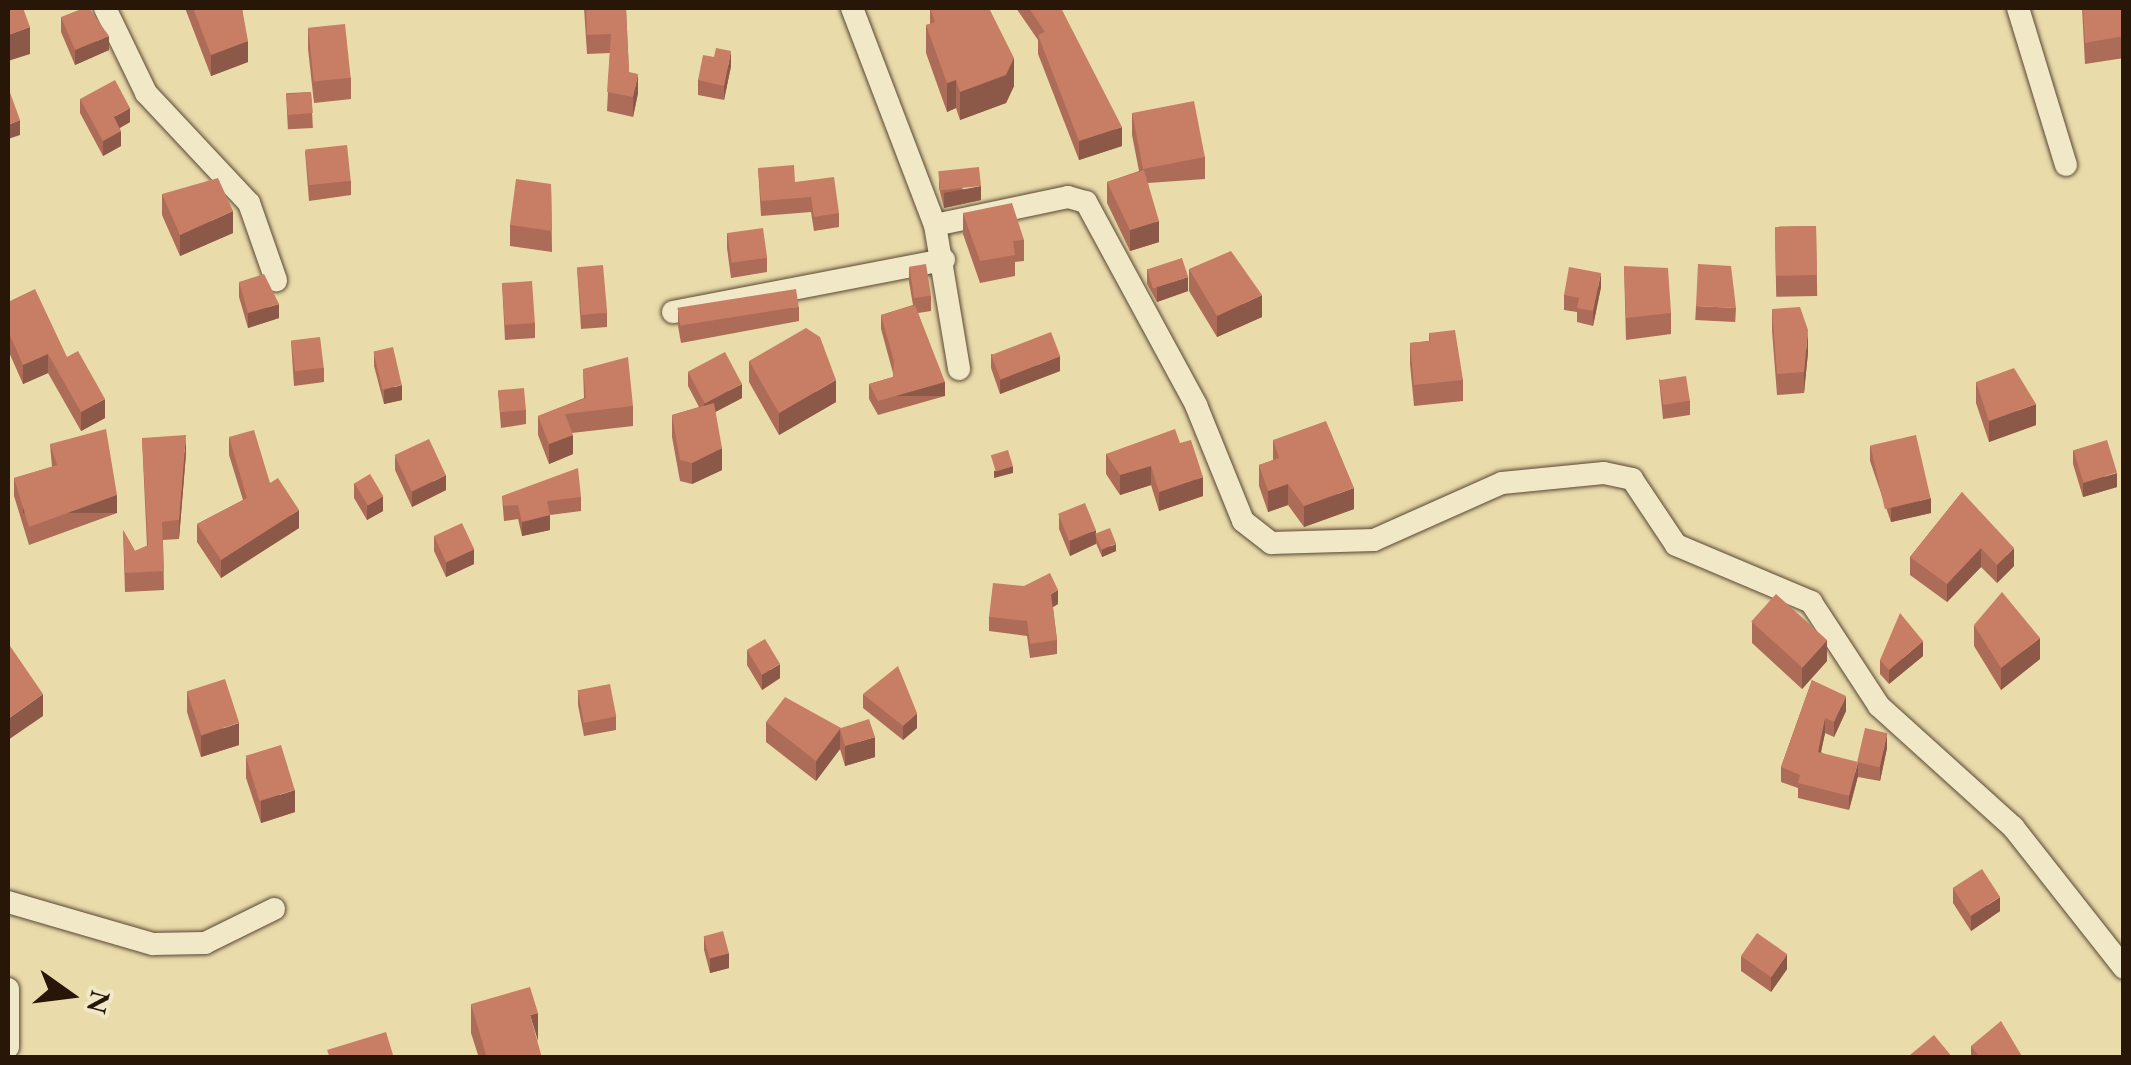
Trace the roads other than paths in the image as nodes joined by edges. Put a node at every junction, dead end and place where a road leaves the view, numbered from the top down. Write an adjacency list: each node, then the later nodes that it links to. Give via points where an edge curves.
1 (105, 8): 7 (street, via 146,93 248,203)
2 (852, 8): 5 (street)
3 (2018, 8): 4 (street)
4 (2066, 165)
5 (934, 225): 6 (street); 12 (street, via 1068,197 1086,202 1196,405 1244,521 1271,544 1374,540 1502,483 1632,479 1676,545 1811,602 1879,706 2013,827)
6 (944, 260): 8 (street); 9 (street)
7 (276, 280)
8 (673, 312)
9 (959, 369)
10 (8, 902): 11 (street, via 153,944 206,943)
11 (274, 910)
12 (2124, 968)
13 (8, 989): 14 (street)
14 (8, 1048)

